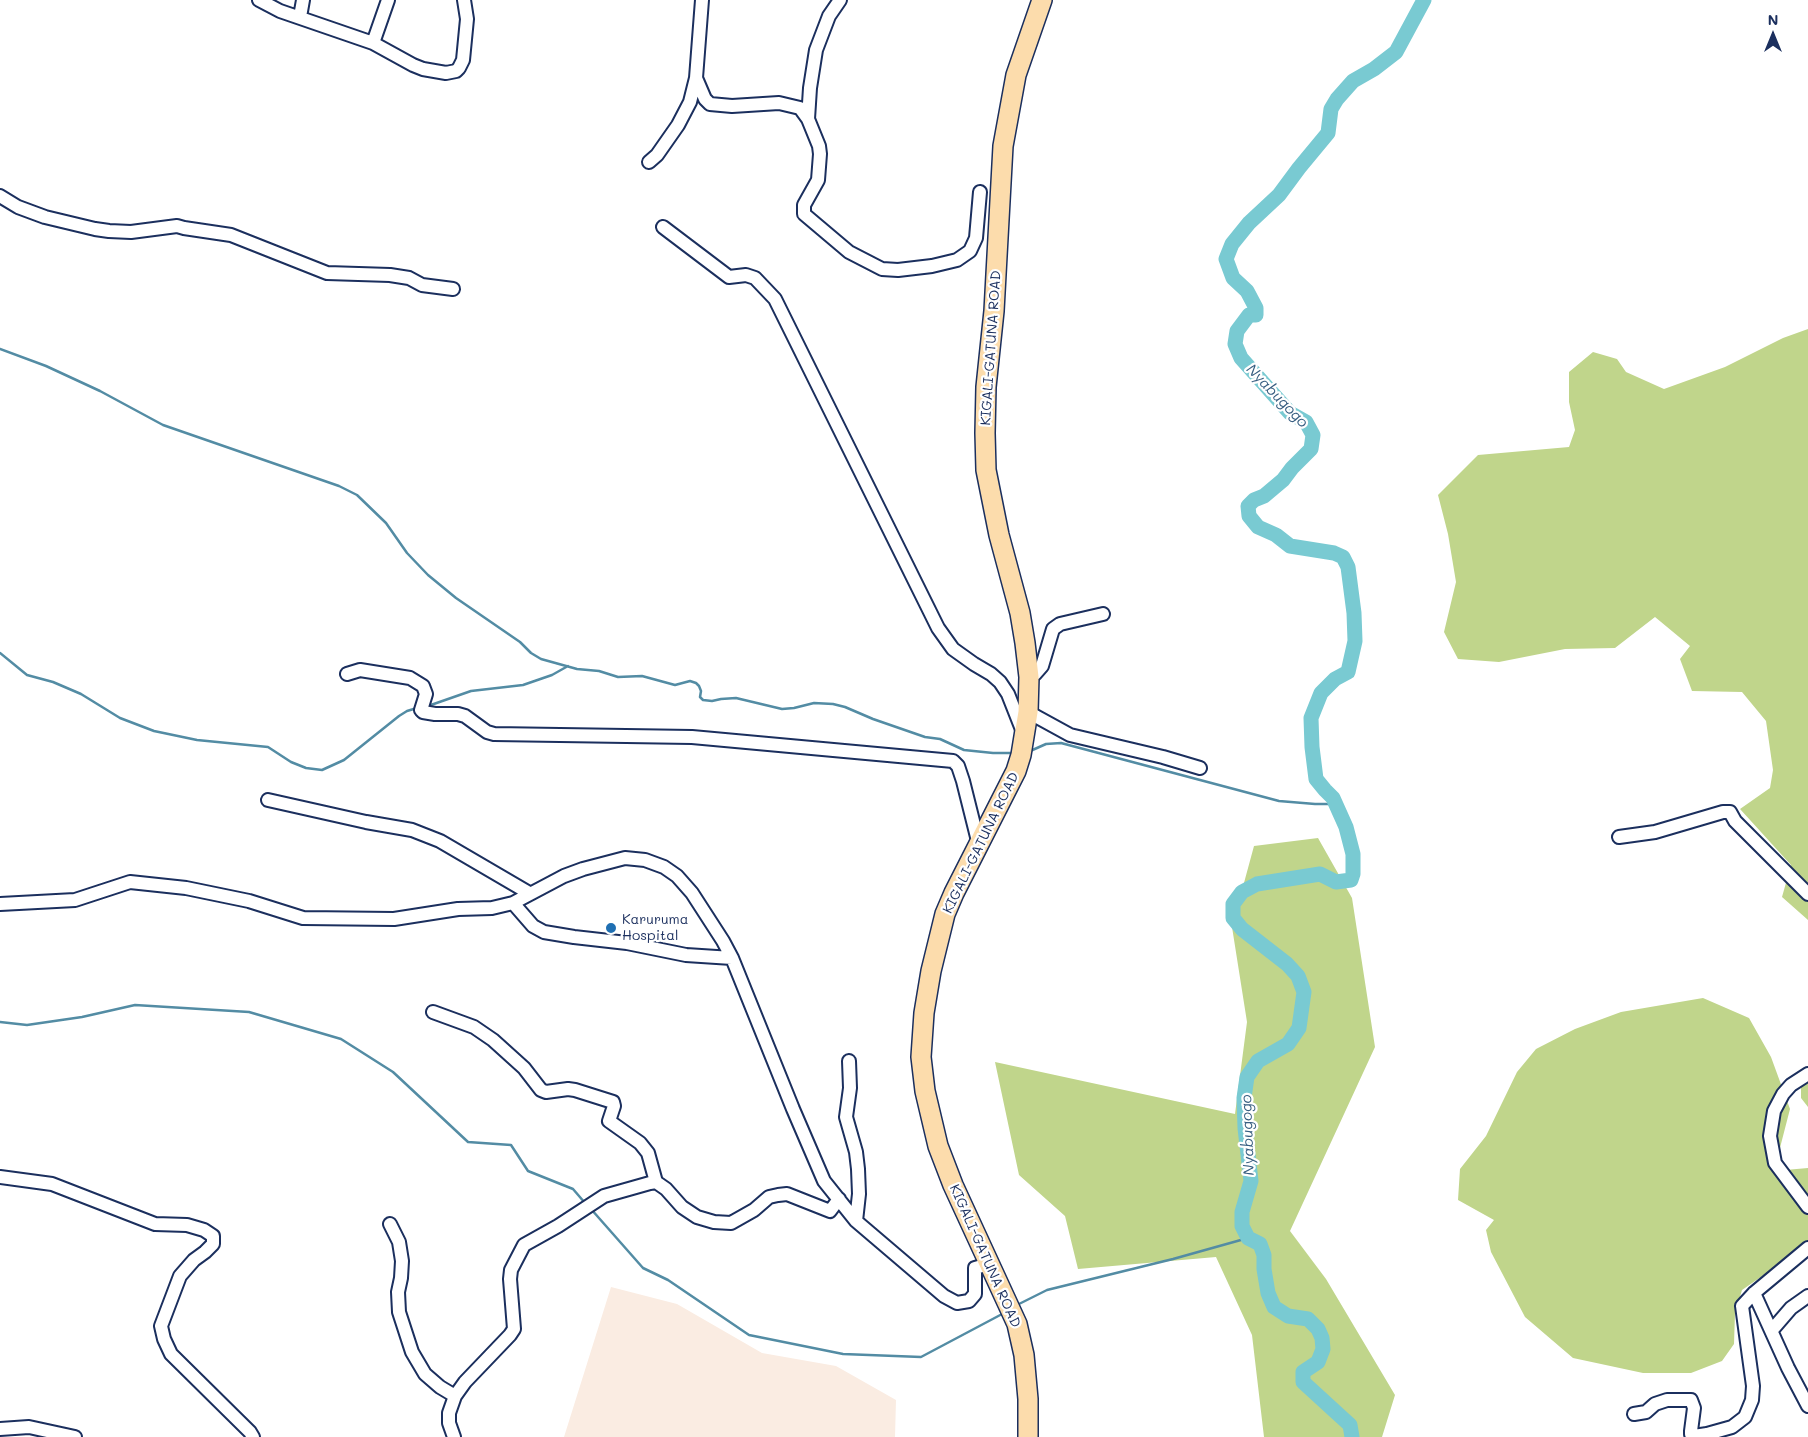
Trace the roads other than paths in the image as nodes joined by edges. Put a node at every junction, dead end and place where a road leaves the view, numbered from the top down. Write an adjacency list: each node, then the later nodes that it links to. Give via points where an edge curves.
1 (259, 0): 8 (street)
2 (303, 0): 8 (street)
3 (388, 0): 9 (street)
4 (464, 0): 9 (street, via 467,19 464,51 456,71 446,73 424,69)
5 (702, 0): 10 (street)
6 (840, 0): 11 (street, via 829,16 816,50)
7 (1042, 0): 19 (highway, KIGALI-GATUNA ROAD, via 1016,75 1003,146 985,433 986,470 1020,613)
8 (300, 17): 9 (street)
9 (373, 43)
10 (696, 78): 11 (street, via 710,104 786,104 800,108); 12 (street, via 690,102 678,125)
11 (808, 119): 13 (street, via 820,154 818,180 804,205 804,214 850,252 882,269 932,266 957,260 970,251 976,238)
12 (649, 162)
13 (980, 192)
14 (0, 196): 16 (street, via 45,217 95,229 131,232 177,226 230,235 327,273 409,278 422,285)
15 (664, 227): 21 (street, via 729,276 755,278 775,299 938,628 953,649 1000,682)
16 (453, 289)
17 (1103, 614): 19 (street, via 1060,624 1054,629 1042,666 1036,674)
18 (348, 674): 25 (street, via 360,670 410,678 423,686 426,694 423,712 458,714 494,734 692,737 953,761 963,781)
19 (1028, 677): 20 (highway, KIGALI-GATUNA ROAD)
20 (1028, 712): 21 (highway, KIGALI-GATUNA ROAD); 22 (street, via 1070,735)
21 (1024, 736): 25 (highway, KIGALI-GATUNA ROAD, via 1016,771)
22 (1200, 768)
23 (268, 800): 26 (street, via 412,830 440,841)
24 (1619, 837): 27 (street, via 1655,832 1730,812 1735,821)
25 (979, 845): 41 (highway, KIGALI-GATUNA ROAD, via 945,914 924,1013 921,1057 938,1146 952,1185)
26 (529, 893): 28 (street); 30 (street, via 602,863 625,858 645,860 677,876 692,893)
27 (1808, 894)
28 (513, 902): 29 (street, via 492,908 458,909 394,919 320,919 303,918 249,901 186,888 130,882 75,900); 30 (street, via 533,926 544,932 686,955)
29 (0, 904)
30 (732, 958): 36 (street, via 824,1181)
31 (433, 1012): 35 (street, via 474,1027 493,1040 524,1068 541,1090 575,1090 613,1102 609,1121 640,1143 648,1153)
32 (849, 1061): 38 (street, via 846,1117 858,1169)
33 (1808, 1074): 37 (street, via 1783,1094 1774,1111 1770,1136 1775,1163)
34 (0, 1177): 50 (street, via 52,1184 155,1224 187,1225 213,1236 213,1244 180,1276 161,1326 171,1354)
35 (656, 1182): 36 (street, via 666,1188 682,1207 697,1217 714,1222 731,1223 769,1197 778,1195 787,1194 830,1211); 45 (street, via 604,1196 524,1245 511,1270 514,1329)
36 (839, 1199): 38 (street)
37 (1808, 1207)
38 (856, 1221): 41 (street, via 944,1296 957,1303 969,1301 975,1294 975,1268)
39 (390, 1224): 45 (street, via 399,1242 402,1261 399,1312 412,1352 425,1374)
40 (1808, 1248): 42 (street)
41 (989, 1264): 52 (highway, KIGALI-GATUNA ROAD, via 1017,1324 1024,1354)
42 (1754, 1293): 44 (street); 47 (street, via 1742,1306 1753,1386 1752,1400 1745,1417 1732,1427 1694,1436 1691,1434 1694,1408 1691,1400 1667,1400 1646,1412)
43 (1808, 1296): 44 (street, via 1791,1308)
44 (1772, 1330): 46 (street)
45 (455, 1396): 51 (street, via 449,1413)
46 (1808, 1406)
47 (1634, 1414)
48 (0, 1429): 49 (street, via 29,1428)
49 (76, 1437)
50 (253, 1437)
51 (454, 1437)
52 (1028, 1437)

